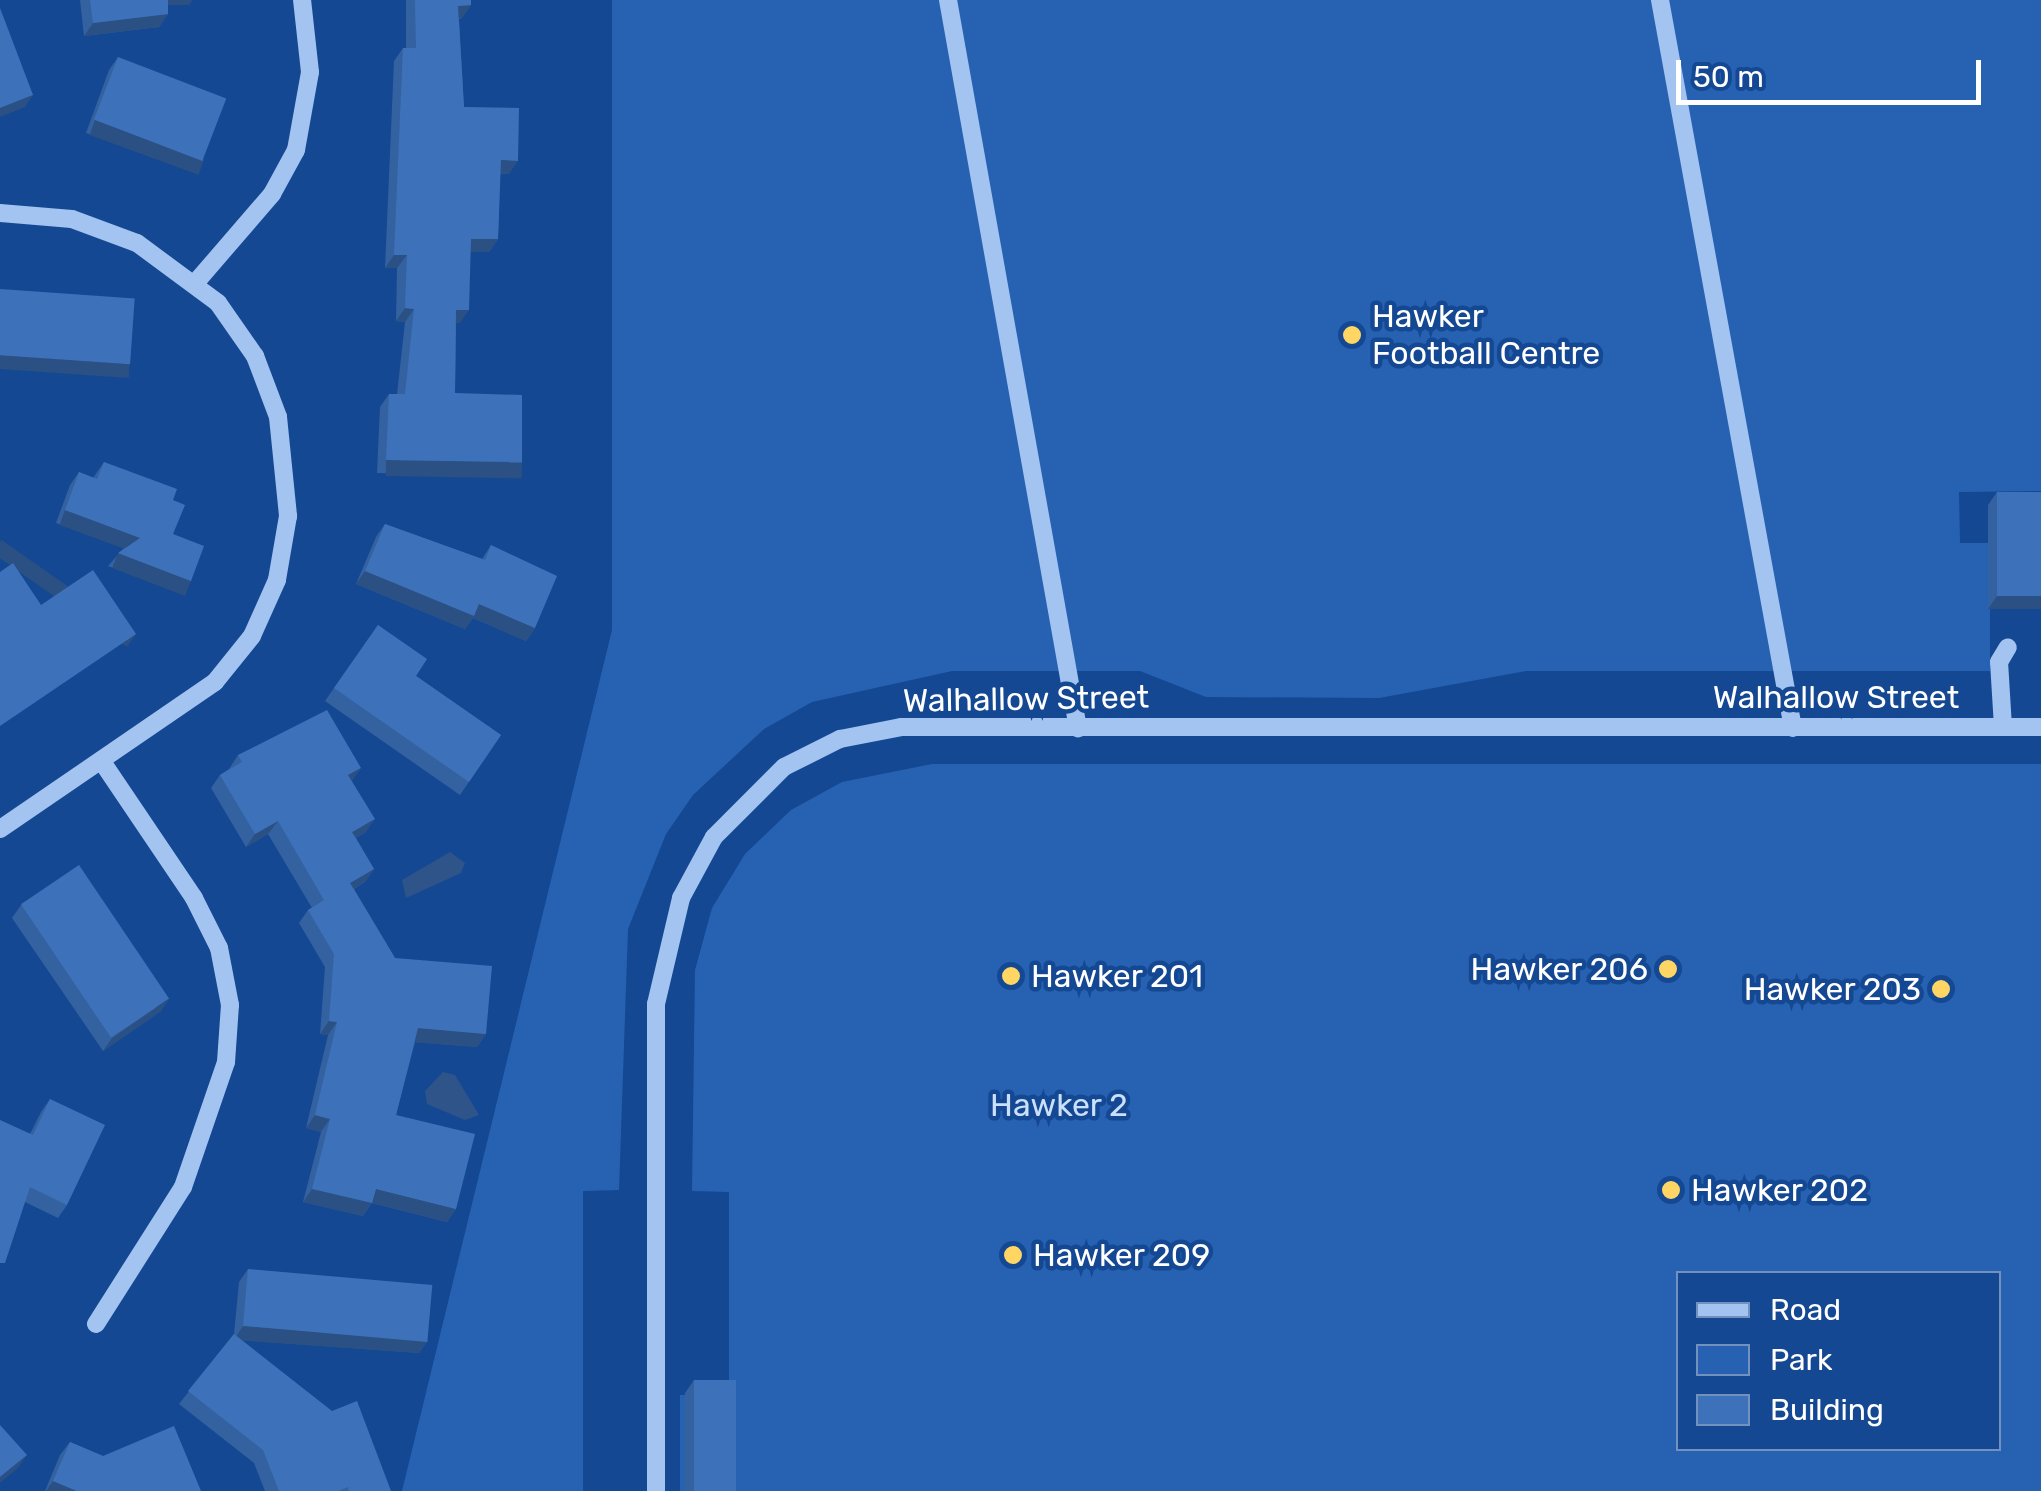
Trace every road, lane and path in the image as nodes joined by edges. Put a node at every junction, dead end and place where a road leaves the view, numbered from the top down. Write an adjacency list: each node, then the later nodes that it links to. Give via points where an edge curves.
1 (302, 0): 5 (street, via 310,72 296,150 272,194)
2 (948, 0): 9 (street)
3 (1660, 0): 10 (street)
4 (0, 213): 5 (street, via 72,219 136,243)
5 (197, 281): 11 (street, via 254,356 278,417 288,516 276,580 252,636 215,682)
6 (2008, 647): 7 (street, via 1999,662)
7 (2003, 727): 8 (street, Walhallow Street); 10 (street, Walhallow Street)
8 (2041, 727)
9 (1078, 728): 10 (street, Walhallow Street); 14 (street, Walhallow Street, via 901,727 840,738 758,786 714,837 681,898 656,1004)
10 (1793, 728)
11 (101, 760): 12 (street); 13 (street, via 194,898 219,948 230,1006 226,1062 183,1187)
12 (0, 829)
13 (96, 1324)
14 (656, 1491)

